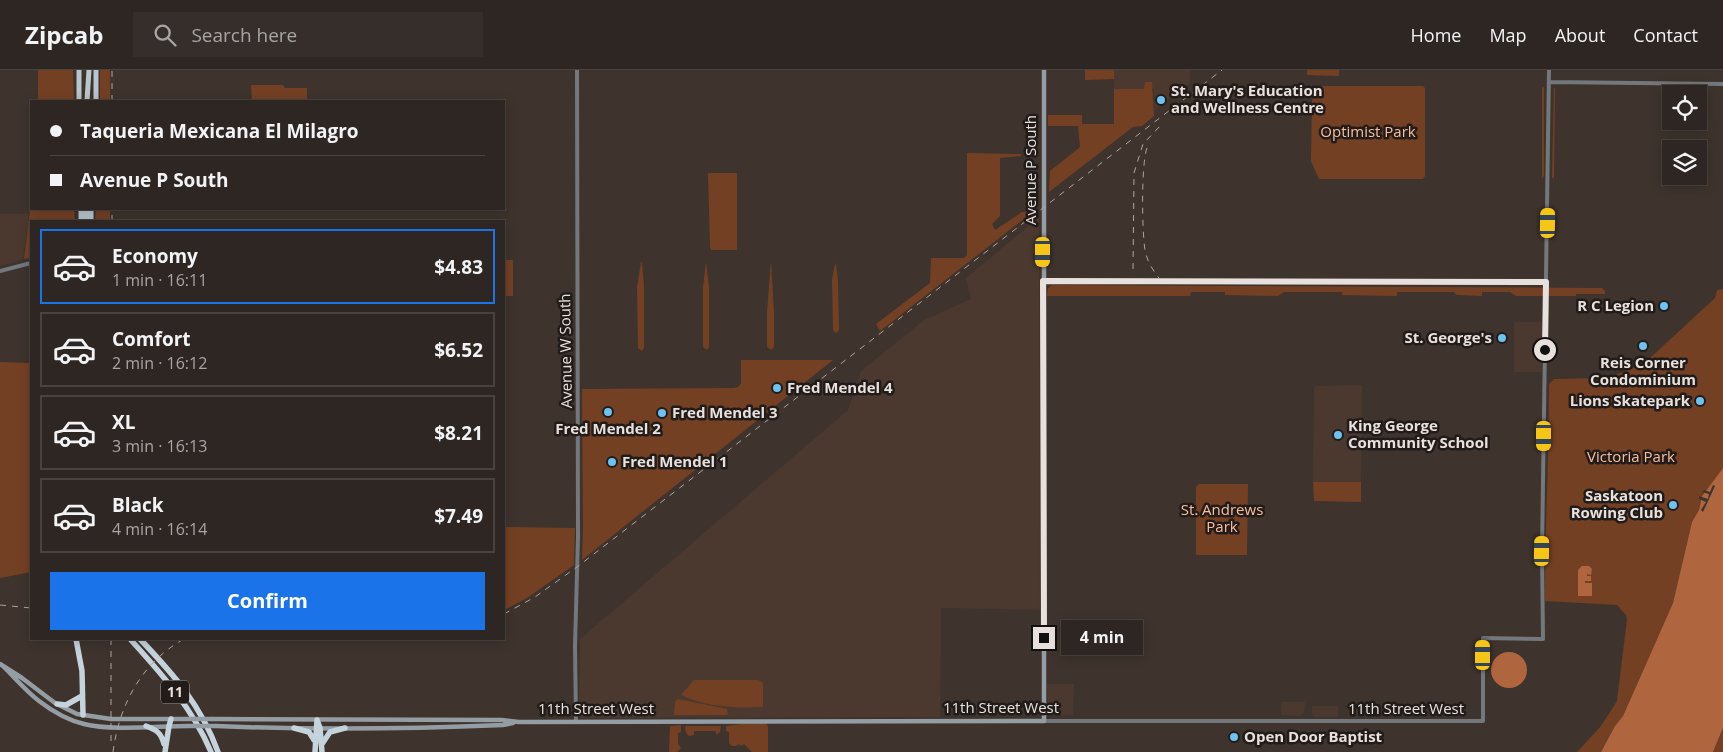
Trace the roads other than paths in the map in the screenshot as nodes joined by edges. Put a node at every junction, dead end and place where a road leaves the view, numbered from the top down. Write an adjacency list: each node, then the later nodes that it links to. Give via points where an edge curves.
1 (78, 70): 9 (highway)
2 (90, 70): 10 (highway)
3 (96, 70): 11 (highway)
4 (577, 70): 27 (street, Avenue W South)
5 (1044, 70): 14 (main road, Avenue P South)
6 (1549, 70): 7 (street)
7 (1549, 82): 8 (street); 15 (street)
8 (1723, 84)
9 (80, 100)
10 (89, 100)
11 (96, 100)
12 (30, 263): 13 (street)
13 (0, 271)
14 (1043, 281): 15 (street); 25 (main road, Avenue P South)
15 (1546, 282): 25 (street, 11th Street West, via 1542,638 1483,638 1483,721)
16 (76, 640): 20 (highway, via 82,671)
17 (131, 640): 35 (highway, 11, via 182,701)
18 (141, 640): 36 (highway, 11, via 196,704)
19 (1, 665): 21 (main road, 11th Street West); 28 (main road, 11th Street West, via 31,694 65,717 91,725)
20 (82, 696): 21 (highway, via 66,705); 22 (highway)
21 (57, 704): 22 (main road, 11th Street West)
22 (83, 715): 23 (main road, 11th Street West, via 120,720)
23 (172, 719): 24 (main road, 11th Street West, bridge); 29 (highway)
24 (317, 720): 26 (main road, 11th Street West); 31 (highway)
25 (1044, 720): 27 (main road, 11th Street West)
26 (519, 722): 27 (main road, 11th Street West); 32 (main road, 11th Street West, via 456,727)
27 (576, 722)
28 (146, 726): 29 (main road, 11th Street West); 34 (highway, via 157,730)
29 (168, 726): 30 (main road, 11th Street West, bridge); 34 (highway)
30 (294, 728): 31 (main road, 11th Street West); 33 (highway, via 308,732)
31 (318, 728): 32 (main road, 11th Street West); 33 (highway)
32 (345, 728): 33 (highway, via 330,732)
33 (318, 743): 37 (highway); 38 (highway)
34 (165, 749)
35 (211, 752)
36 (218, 752)
37 (315, 752)
38 (322, 752)

